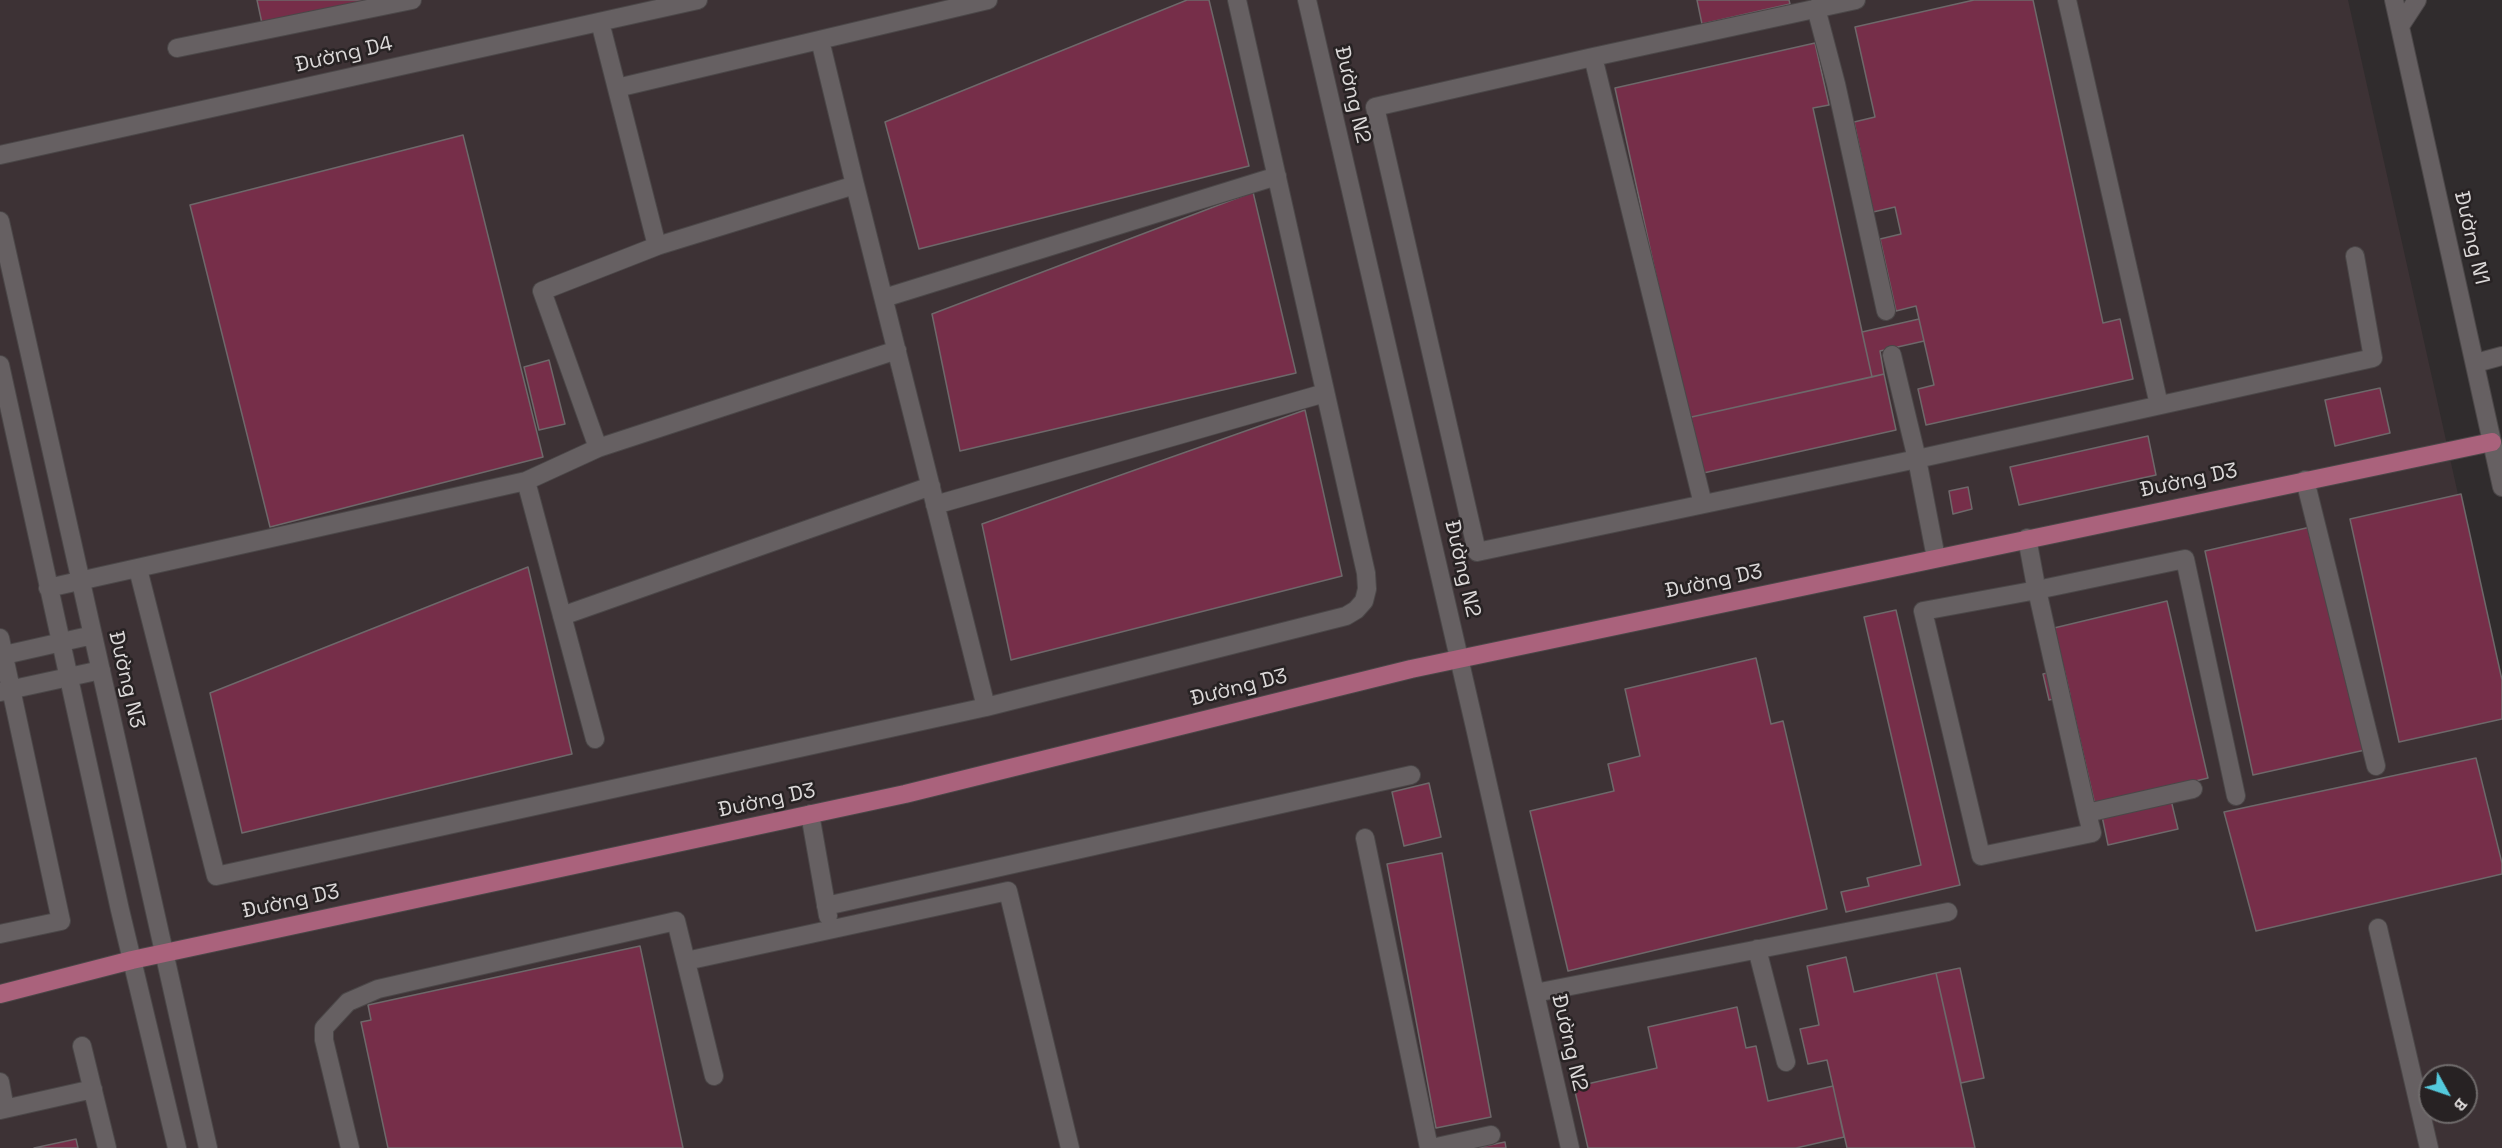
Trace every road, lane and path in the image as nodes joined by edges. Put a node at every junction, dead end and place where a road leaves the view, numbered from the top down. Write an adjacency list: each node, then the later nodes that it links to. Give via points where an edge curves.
1 (412, 0): 14 (street)
2 (698, 0): 11 (street, Đường D4)
3 (988, 0): 13 (street)
4 (1237, 0): 18 (street)
5 (1307, 0): 51 (street, Đường N2)
6 (1856, 0): 10 (street)
7 (2067, 0): 31 (street)
8 (2394, 0): 12 (street, Đường N1)
9 (2417, 0): 12 (street)
10 (1820, 5): 15 (street); 24 (street)
11 (600, 22): 16 (street); 17 (street, Đường D4)
12 (2400, 26): 28 (street, Đường N1)
13 (820, 40): 16 (street); 19 (street)
14 (177, 48)
15 (1593, 57): 39 (street); 39 (street, via 1375,107 1477,552)
16 (617, 88): 21 (street)
17 (0, 155)
18 (1276, 176): 23 (street); 30 (street)
19 (855, 185): 21 (street); 23 (street)
20 (0, 221): 44 (street, Đường N3)
21 (657, 246): 33 (street, via 542,291)
22 (2355, 256): 31 (street, via 2373,358)
23 (884, 298): 25 (street)
24 (1886, 311)
25 (897, 350): 33 (street); 37 (street)
26 (1892, 355): 34 (street)
27 (2502, 356): 28 (street)
28 (2476, 363): 32 (street, Đường N1)
29 (0, 366): 45 (street)
30 (1325, 393): 40 (street); 55 (street, via 1366,573 1364,601 1356,610 1339,618)
31 (2160, 405): 34 (street)
32 (2492, 442): 36 (main road, Đường D3); 38 (street, Đường N1)
33 (598, 448): 35 (street)
34 (1917, 459): 39 (street); 42 (street)
35 (526, 480): 43 (street); 47 (street)
36 (2305, 480): 41 (main road, Đường D3); 57 (street)
37 (931, 486): 40 (street); 47 (street)
38 (2502, 487)
39 (1703, 504)
40 (935, 505): 55 (street)
41 (2027, 538): 42 (main road, Đường D3); 46 (street)
42 (1936, 558): 51 (main road, Đường D3)
43 (138, 569): 44 (street); 55 (street, via 216,876)
44 (81, 581): 45 (street); 48 (street, Đường N3)
45 (48, 588): 49 (street)
46 (2037, 590): 60 (street, via 2185,559); 61 (street); 61 (street, via 1923,611 1981,856 2092,833)
47 (562, 616): 56 (street)
48 (93, 635): 49 (street); 52 (street, Đường N3)
49 (61, 642): 50 (street); 53 (street)
50 (1, 650): 54 (street)
51 (1460, 658): 62 (main road, Đường D3); 73 (street, Đường N2)
52 (101, 670): 53 (street); 70 (street, Đường N3)
53 (69, 677): 54 (street); 71 (street)
54 (5, 690): 68 (street, via 61,921)
55 (986, 707)
56 (595, 740)
57 (2376, 766)
58 (1411, 775): 64 (street)
59 (2193, 789): 61 (street)
60 (2236, 796)
61 (2087, 813)
62 (810, 814): 64 (street); 70 (main road, Đường D3)
63 (1365, 838): 87 (street)
64 (826, 906): 67 (street)
65 (1948, 912): 69 (street)
66 (2378, 928): 89 (street)
67 (830, 929): 72 (street); 86 (street, via 1008,891)
68 (0, 934)
69 (1757, 949): 73 (street); 76 (street)
70 (164, 954): 71 (main road, Đường D3); 84 (street, Đường N3)
71 (132, 960): 74 (main road, Đường D3); 83 (street)
72 (686, 961): 77 (street); 85 (street, via 676,921 378,989 348,1002 324,1028 324,1040)
73 (1535, 993): 88 (street, Đường N2)
74 (0, 994)
75 (82, 1046): 79 (street)
76 (1786, 1062)
77 (714, 1076)
78 (0, 1082): 80 (street)
79 (93, 1089): 80 (street); 82 (street)
80 (3, 1110)
81 (1491, 1135): 87 (street)
82 (107, 1148)
83 (177, 1148)
84 (208, 1148)
85 (350, 1148)
86 (1071, 1148)
87 (1430, 1148)
88 (1570, 1148)
89 (2429, 1148)

